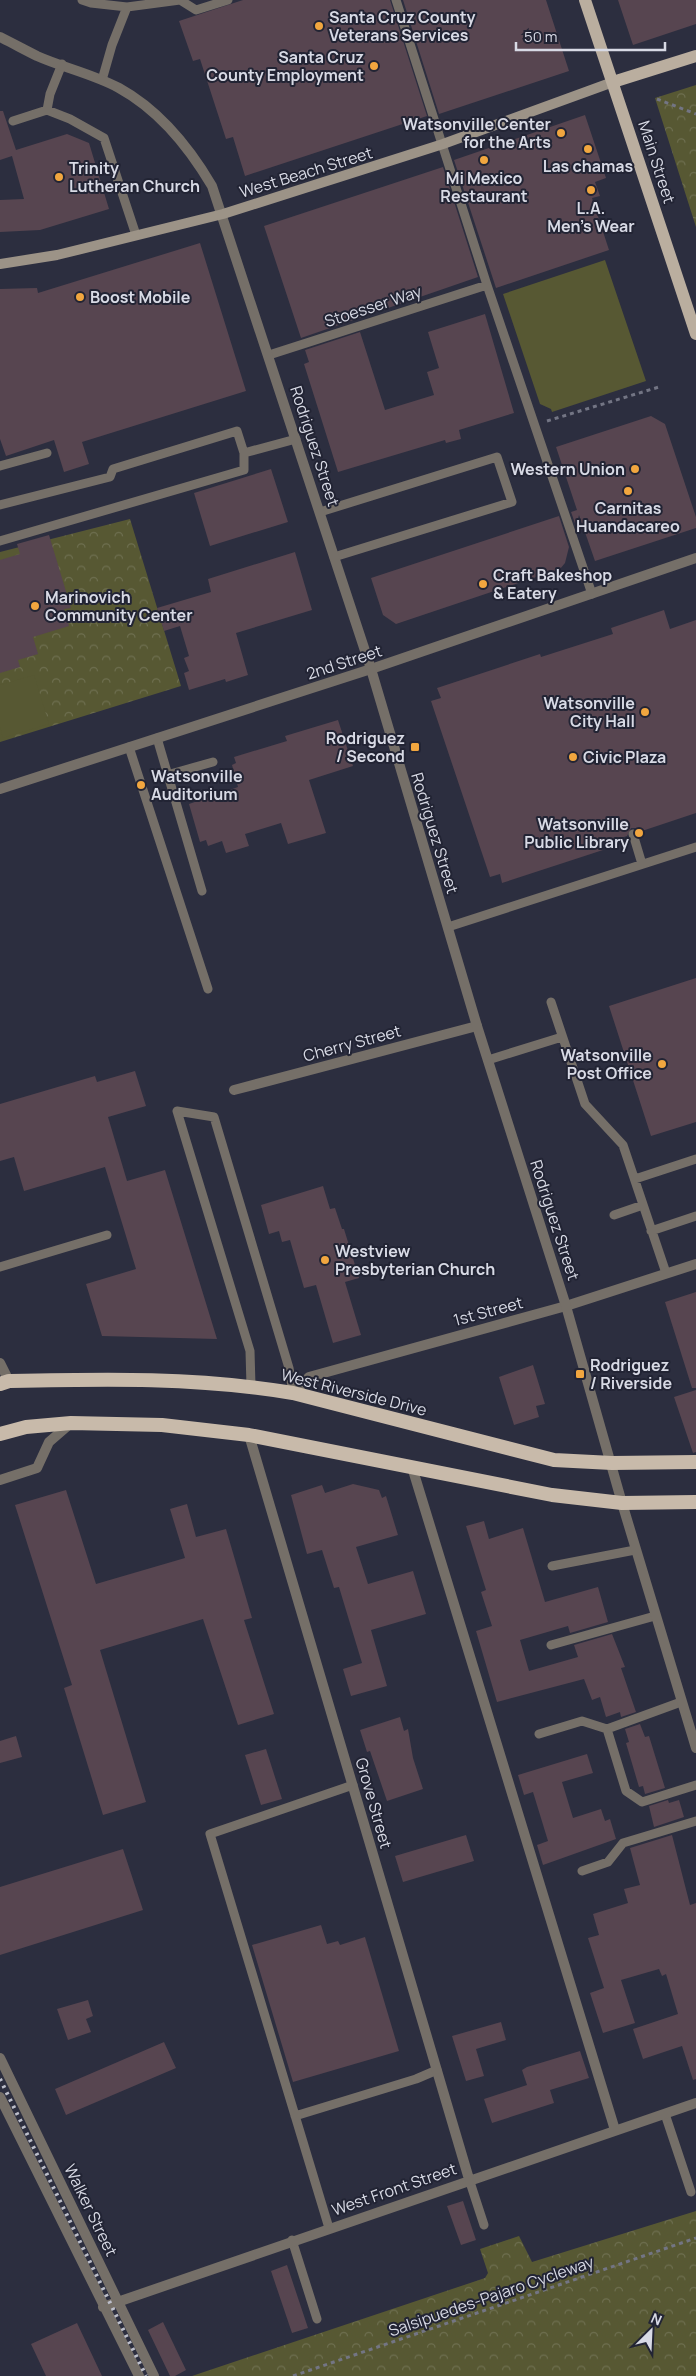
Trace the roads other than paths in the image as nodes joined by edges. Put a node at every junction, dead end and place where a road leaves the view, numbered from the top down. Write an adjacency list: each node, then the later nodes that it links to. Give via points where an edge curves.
1 (82, 0): 6 (lane)
2 (180, 0): 3 (lane, via 196,10); 6 (lane)
3 (228, 0)
4 (396, 0): 14 (lane)
5 (585, 0): 11 (main road, Main Street)
6 (127, 7): 10 (lane)
7 (0, 37): 9 (street, Rodriguez Street)
8 (696, 56): 11 (main road)
9 (62, 64): 10 (street, Rodriguez Street); 12 (lane)
10 (102, 80): 15 (street, Rodriguez Street, via 146,106 180,139 212,186)
11 (613, 82): 14 (main road, West Beach Street); 19 (main road, Main Street)
12 (47, 110): 13 (lane); 16 (lane, via 104,138)
13 (13, 121)
14 (443, 144): 15 (main road, West Beach Street); 18 (lane)
15 (223, 214): 16 (main road, West Beach Street); 20 (street, Rodriguez Street)
16 (136, 235): 17 (main road, West Beach Street, via 57,255)
17 (0, 264)
18 (487, 284): 20 (lane, Stoesser Way); 30 (lane)
19 (695, 329)
20 (269, 355): 21 (street, Rodriguez Street)
21 (296, 439): 23 (lane); 26 (street, Rodriguez Street)
22 (47, 452): 24 (lane)
23 (244, 452): 25 (lane, via 237,431 113,469 110,477); 27 (lane, via 244,470)
24 (0, 466)
25 (0, 505)
26 (320, 512): 28 (street, Rodriguez Street); 28 (lane, via 497,457 512,502)
27 (0, 541)
28 (334, 557): 31 (street, Rodriguez Street)
29 (696, 558): 30 (street, 2nd Street)
30 (592, 594): 31 (street, 2nd Street)
31 (371, 669): 32 (street, 2nd Street); 41 (street, Rodriguez Street)
32 (157, 738): 33 (street, 2nd Street); 35 (lane)
33 (129, 747): 36 (street, 2nd Street); 42 (lane)
34 (213, 762): 35 (lane)
35 (167, 775): 40 (lane)
36 (0, 789)
37 (632, 834): 39 (lane)
38 (696, 846): 39 (lane)
39 (642, 864): 41 (lane)
40 (202, 891)
41 (448, 927): 44 (street, Rodriguez Street)
42 (208, 988)
43 (551, 1002): 45 (lane)
44 (477, 1026): 46 (street, Rodriguez Street); 47 (street, Cherry Street)
45 (562, 1037): 46 (lane); 49 (lane, via 585,1104 623,1145)
46 (488, 1060): 58 (street, Rodriguez Street)
47 (234, 1090)
48 (696, 1159): 49 (lane)
49 (635, 1179): 50 (lane)
50 (643, 1205): 51 (lane); 53 (lane)
51 (614, 1215)
52 (696, 1216): 53 (lane)
53 (651, 1231): 57 (lane)
54 (107, 1235): 56 (lane)
55 (696, 1264): 57 (street, 1st Street)
56 (0, 1267)
57 (666, 1273): 58 (street, 1st Street)
58 (566, 1306): 62 (street, 1st Street, via 309,1377); 67 (street, Rodriguez Street)
59 (0, 1363): 60 (street)
60 (4, 1382): 61 (highway, West Riverside Drive, via 136,1378)
61 (251, 1386): 62 (highway, West Riverside Drive); 62 (lane, via 250,1351 178,1111 214,1117 289,1368)
62 (293, 1393): 67 (highway, West Riverside Drive, via 554,1460)
63 (71, 1423): 64 (highway, via 26,1427); 65 (highway, via 162,1425); 69 (street, via 49,1442 36,1468)
64 (0, 1434)
65 (249, 1435): 68 (highway); 81 (street, Grove Street)
66 (696, 1462): 67 (highway, West Riverside Drive)
67 (612, 1463): 71 (street, Rodriguez Street)
68 (412, 1467): 71 (highway, via 552,1495); 91 (street)
69 (0, 1480)
70 (696, 1502): 71 (highway)
71 (622, 1503): 72 (street, Rodriguez Street)
72 (635, 1550): 73 (lane); 74 (street, Rodriguez Street)
73 (552, 1566)
74 (655, 1616): 75 (lane); 76 (street, Rodriguez Street)
75 (551, 1645)
76 (681, 1702): 77 (lane); 79 (street, Rodriguez Street)
77 (607, 1729): 78 (lane, via 582,1721); 82 (lane, via 626,1791 642,1802)
78 (539, 1734)
79 (694, 1736): 80 (street, Rodriguez Street)
80 (696, 1748)
81 (353, 1785): 86 (street, Grove Street); 90 (lane, via 210,1834)
82 (696, 1786)
83 (696, 1821): 84 (lane, via 623,1843 608,1862)
84 (582, 1871)
85 (0, 2058): 97 (street, Walker Street)
86 (437, 2070): 90 (lane); 92 (street, Grove Street)
87 (0, 2097): 98 (street, Walker Street)
88 (696, 2103): 89 (street, West Front Street)
89 (664, 2114): 91 (street, West Front Street); 93 (lane)
90 (295, 2116): 95 (lane)
91 (615, 2130): 92 (street, West Front Street)
92 (469, 2179): 94 (lane); 95 (street, West Front Street)
93 (690, 2192)
94 (484, 2225)
95 (329, 2228): 96 (street, West Front Street)
96 (292, 2240): 97 (street, West Front Street); 99 (lane)
97 (119, 2300): 98 (street, West Front Street); 101 (street, Walker Street)
98 (103, 2307): 100 (street, Walker Street)
99 (317, 2319)
100 (139, 2376)
101 (154, 2376)

